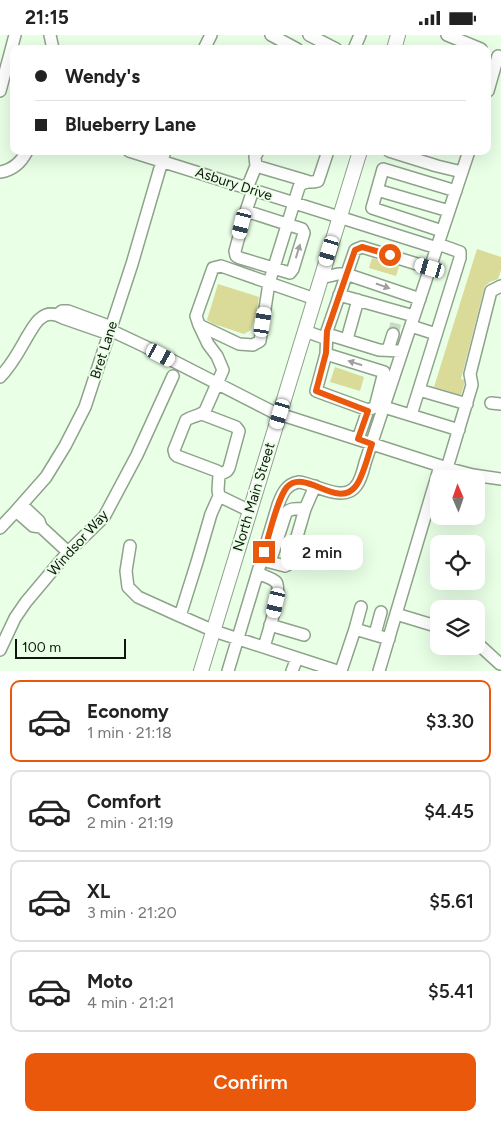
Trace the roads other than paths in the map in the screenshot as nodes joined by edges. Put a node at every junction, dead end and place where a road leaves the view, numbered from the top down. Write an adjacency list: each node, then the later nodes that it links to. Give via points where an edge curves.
1 (271, 35): 4 (street)
2 (309, 35): 5 (street)
3 (447, 35): 6 (street)
4 (289, 45)
5 (328, 45)
6 (471, 45)
7 (10, 54): 10 (street)
8 (497, 55): 9 (street)
9 (491, 72)
10 (0, 91)
11 (24, 155): 19 (street, via 18,164)
12 (256, 155): 18 (street)
13 (327, 155): 21 (street, via 318,181)
14 (359, 155): 29 (main road, North Main Street)
15 (402, 155): 20 (street)
16 (465, 155): 20 (street)
17 (164, 156): 22 (street, Asbury Drive); 49 (street, Bret Lane)
18 (256, 166): 21 (street); 22 (street)
19 (0, 172)
20 (462, 172): 24 (street)
21 (307, 181): 25 (street, via 299,187)
22 (250, 189): 25 (street, Asbury Drive); 27 (street)
23 (377, 190): 24 (street, via 383,169); 26 (street); 28 (street)
24 (456, 191): 28 (street)
25 (294, 203): 29 (street, Asbury Drive); 31 (street)
26 (372, 208): 30 (street); 33 (street)
27 (246, 211): 31 (street); 36 (street, via 236,256)
28 (449, 211): 33 (street)
29 (339, 217): 30 (street, Asbury Drive); 39 (main road, North Main Street)
30 (358, 223): 32 (street, Asbury Drive)
31 (288, 224): 36 (street); 36 (street, one-way to 31, via 290,273 304,233 302,229)
32 (369, 227): 34 (street, Asbury Drive); 35 (street)
33 (442, 231): 34 (street)
34 (437, 246): 37 (street); 51 (street, Asbury Drive, via 460,252 460,258)
35 (362, 247): 37 (street); 38 (street, via 355,250)
36 (274, 268): 40 (street)
37 (430, 268): 44 (street)
38 (346, 274): 39 (street); 42 (street); 44 (street, one-way to 44)
39 (321, 278): 43 (main road, North Main Street)
40 (269, 283): 43 (street); 48 (street, via 222,266 213,268 196,316); 48 (street, via 260,341 253,345 239,344)
41 (501, 285): 61 (street, via 491,291 470,374 472,385)
42 (340, 295): 45 (street); 52 (street)
43 (315, 299): 50 (main road, North Main Street)
44 (420, 299): 46 (street)
45 (358, 300): 47 (street); 53 (street)
46 (412, 321): 47 (street); 51 (street); 55 (street)
47 (396, 323): 54 (street)
48 (199, 325): 59 (street, via 223,370)
49 (110, 330): 57 (street, via 68,311 44,316 36,322 13,362); 59 (street); 75 (street, Bret Lane, via 85,407 46,477)
50 (305, 331): 52 (street); 65 (main road, North Main Street)
51 (436, 334): 60 (street)
52 (327, 337): 53 (street); 56 (street)
53 (347, 339): 54 (street)
54 (388, 350): 55 (street)
55 (402, 351): 62 (street)
56 (326, 353): 63 (street, via 316,391); 63 (street, one-way to 56, via 374,407 384,371)
57 (0, 376)
58 (173, 376): 80 (street, Windsor Way, via 104,517)
59 (216, 384): 64 (street); 65 (street)
60 (419, 390): 61 (street); 66 (street)
61 (467, 404): 67 (street)
62 (384, 407): 66 (street); 69 (street)
63 (368, 411): 68 (street)
64 (202, 414): 71 (street, via 239,431 229,468); 71 (street, via 186,420 175,454 217,471)
65 (280, 414): 68 (street); 77 (main road, North Main Street)
66 (411, 415): 67 (street)
67 (459, 430): 70 (street)
68 (358, 439): 69 (street)
69 (372, 444): 70 (street); 73 (street, via 359,480 349,492 340,494)
70 (444, 467): 72 (street); 85 (street)
71 (219, 475): 74 (street)
72 (501, 479)
73 (315, 486): 76 (street); 81 (street, via 294,482 286,488 280,498)
74 (219, 496): 77 (street); 86 (street)
75 (19, 508): 78 (street, Bret Lane); 80 (street, via 39,521 41,527)
76 (305, 509): 81 (street, via 286,513); 81 (street, via 289,564 285,566)
77 (250, 511): 90 (main road, North Main Street)
78 (0, 528)
79 (130, 546): 86 (street, via 126,571 128,587 138,597)
80 (68, 552): 96 (street, Windsor Way, via 26,602)
81 (266, 561): 82 (street)
82 (258, 573): 88 (street, via 276,581 278,586); 93 (street)
83 (361, 607): 89 (street)
84 (381, 613): 92 (street)
85 (396, 614): 87 (street); 94 (street)
86 (180, 616): 90 (street)
87 (430, 624)
88 (270, 625): 91 (street); 95 (street)
89 (355, 629): 92 (street); 104 (street)
90 (214, 631): 93 (street); 100 (main road, North Main Street)
91 (304, 635)
92 (375, 635): 94 (street)
93 (238, 638): 95 (street); 101 (street)
94 (389, 639): 105 (street)
95 (264, 647): 98 (street)
96 (0, 650)
97 (485, 652): 99 (street)
98 (298, 658): 102 (street); 103 (street)
99 (498, 666)
100 (201, 671)
101 (228, 671)
102 (292, 671)
103 (337, 671)
104 (341, 671)
105 (379, 671)

